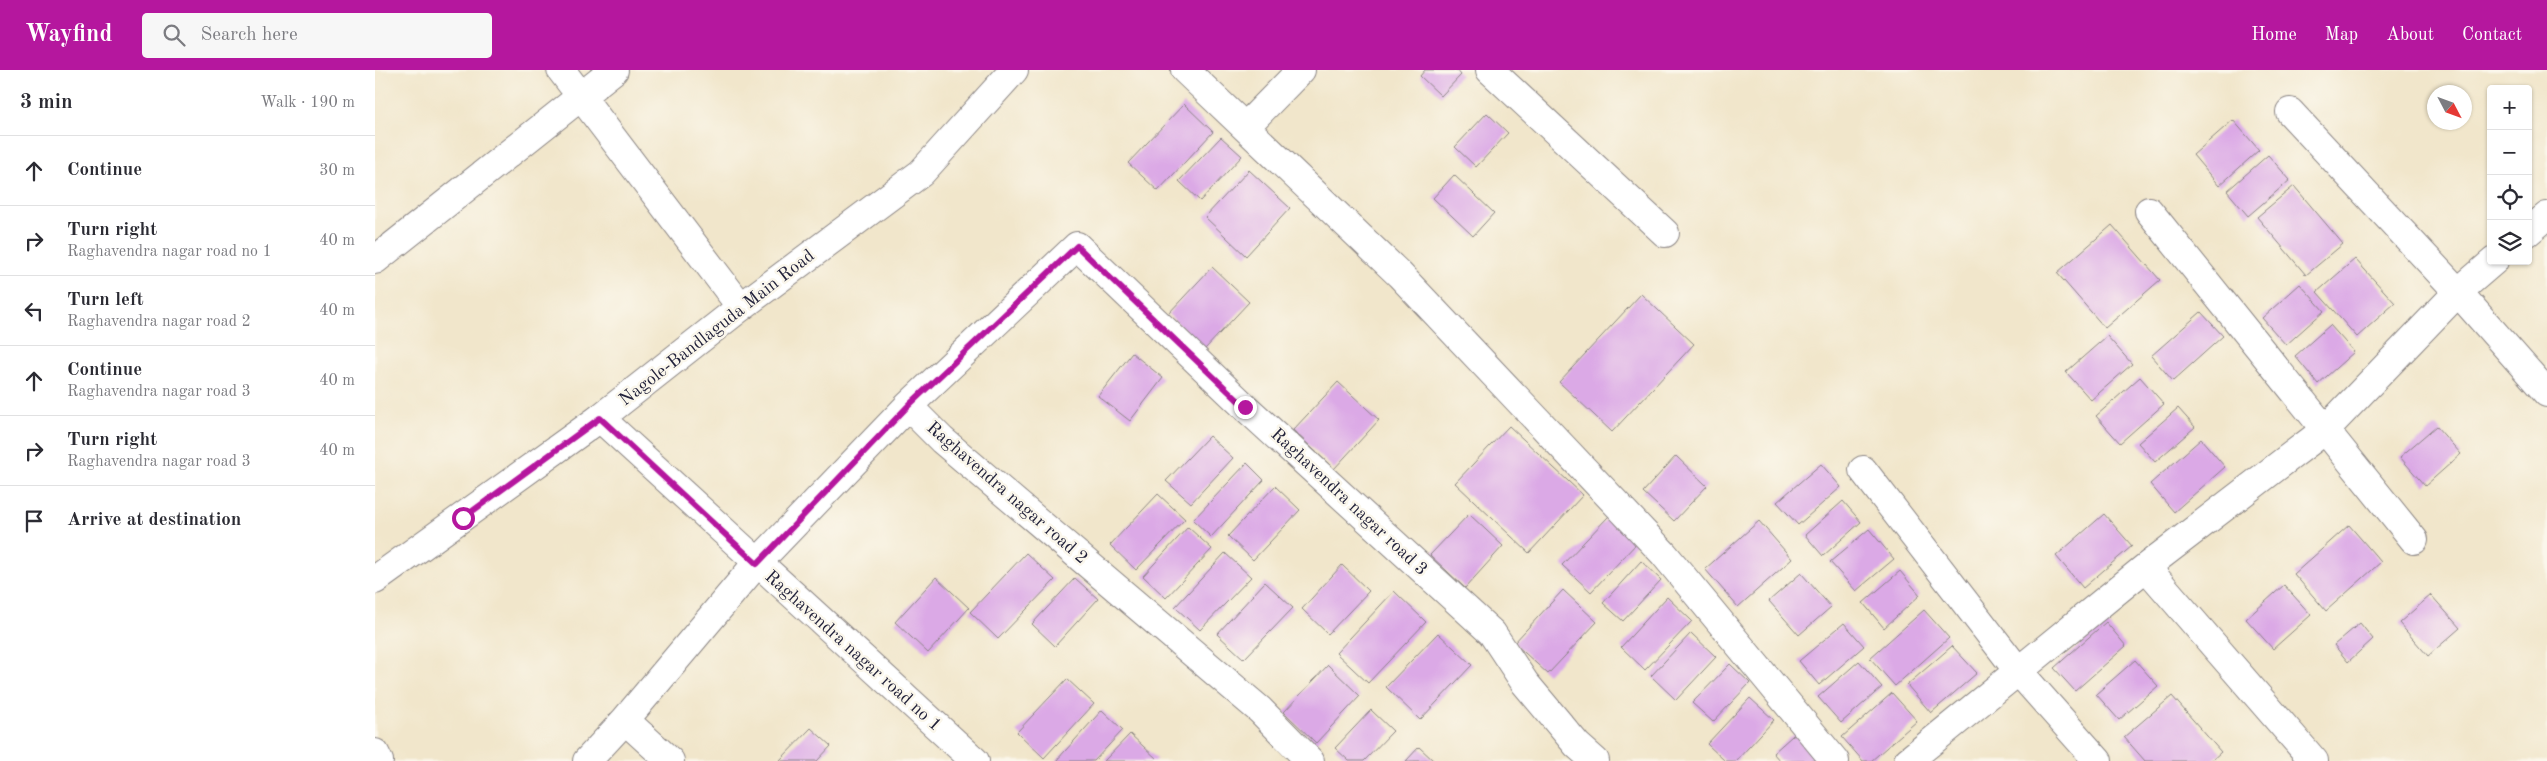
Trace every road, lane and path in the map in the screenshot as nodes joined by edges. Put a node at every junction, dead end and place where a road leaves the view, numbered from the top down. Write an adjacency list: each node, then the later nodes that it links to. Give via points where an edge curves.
1 (561, 70): 7 (street)
2 (614, 70): 7 (street)
3 (1014, 70): 17 (street, Nagole-Bandlaguda Main Road, via 921,173)
4 (1185, 70): 9 (street)
5 (1301, 70): 9 (street)
6 (1490, 70): 13 (street)
7 (580, 96): 14 (street); 17 (street)
8 (2290, 112): 16 (street)
9 (1245, 127): 36 (street, via 1399,274 1664,554)
10 (2149, 210): 21 (street)
11 (2547, 216): 12 (street)
12 (2532, 229)
13 (1665, 233)
14 (375, 260)
15 (2488, 265): 16 (street)
16 (2457, 292): 18 (street); 21 (street)
17 (741, 307): 20 (street, Nagole-Bandlaguda Main Road)
18 (2547, 393)
19 (908, 406): 24 (street); 30 (street, Raghavendra nagar road 3, via 1077,246 1245,407 1491,633); 35 (street, Raghavendra nagar road 2, via 943,440 1260,710)
20 (600, 418): 24 (street, Raghavendra nagar road no 1); 26 (street, Nagole-Bandlaguda Main Road)
21 (2325, 430): 23 (street); 25 (street)
22 (1863, 470): 27 (street)
23 (2414, 540)
24 (757, 564): 28 (street); 34 (street, Raghavendra nagar road no 1)
25 (2146, 567): 27 (street); 39 (street)
26 (375, 580)
27 (2019, 672): 37 (street); 38 (street)
28 (625, 720): 32 (street); 33 (street)
29 (375, 753): 31 (street)
30 (1579, 756)
31 (379, 761)
32 (587, 761)
33 (670, 761)
34 (975, 761)
35 (1310, 761)
36 (1835, 761)
37 (1908, 761)
38 (2098, 761)
39 (2314, 761)

